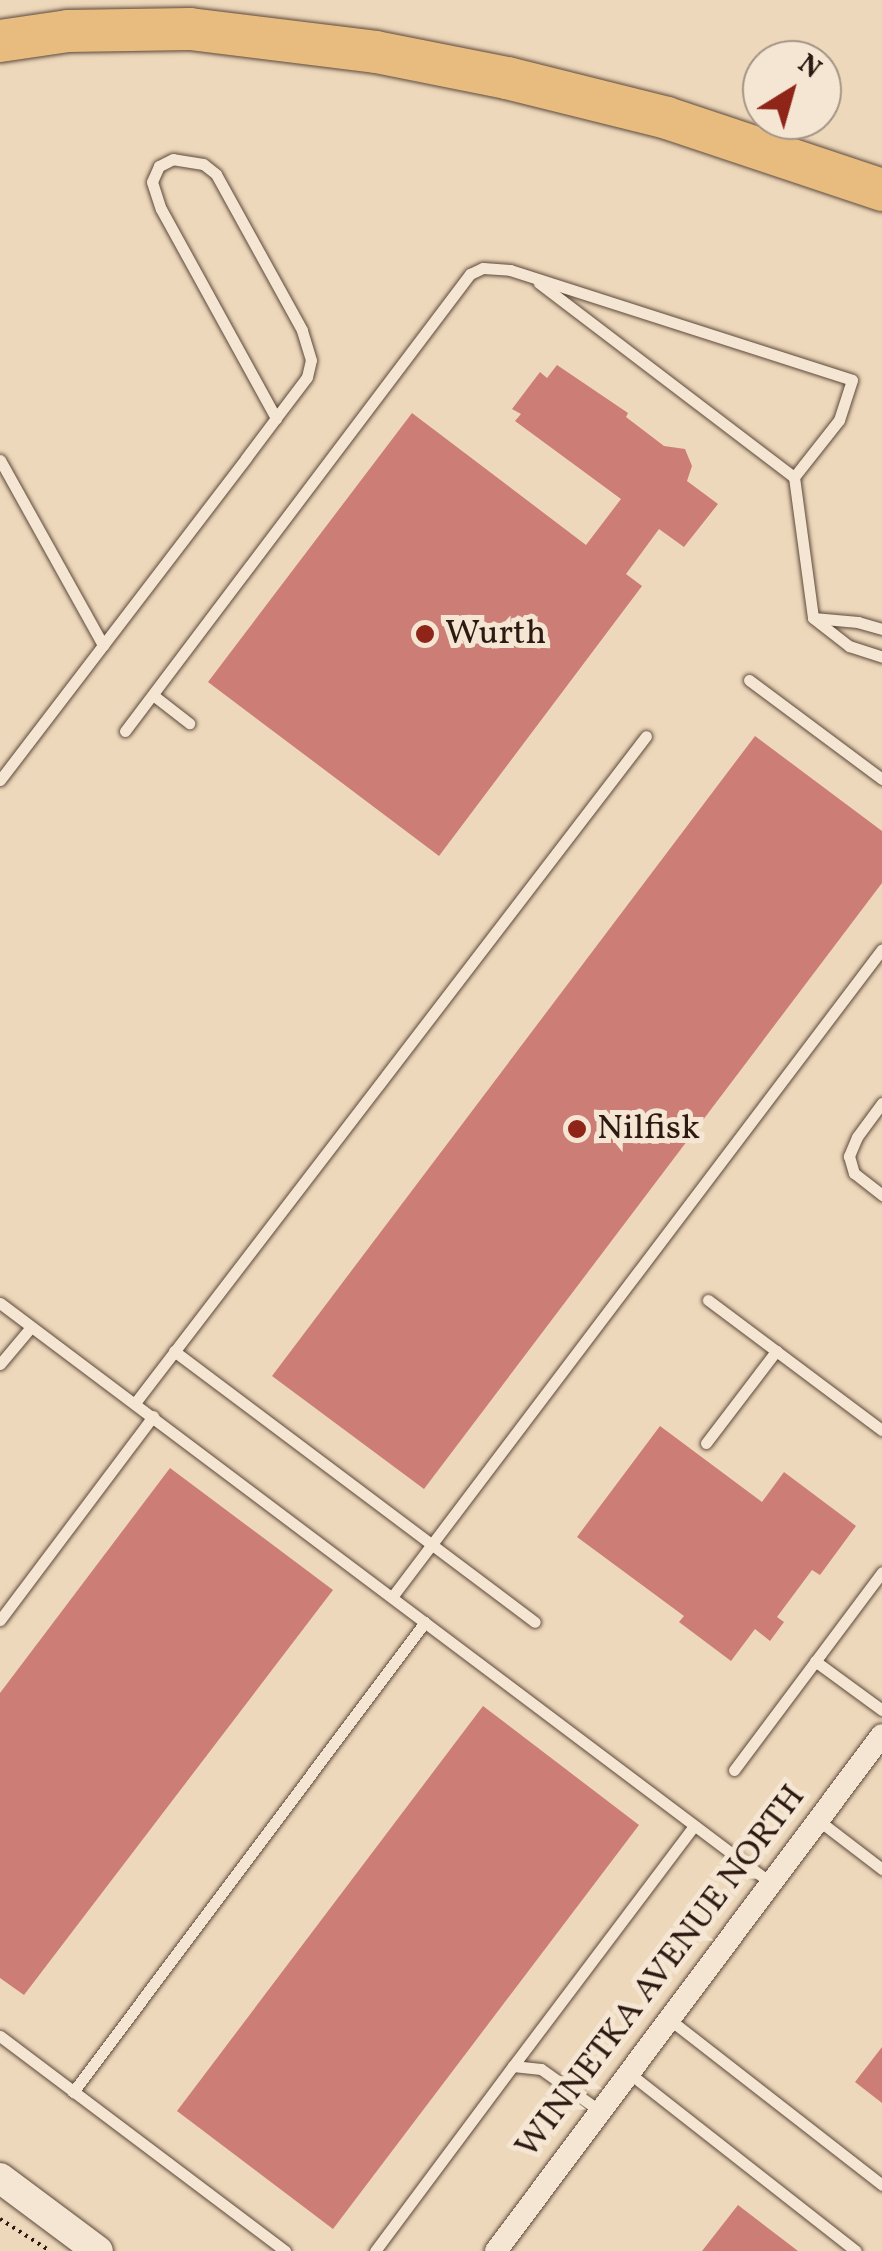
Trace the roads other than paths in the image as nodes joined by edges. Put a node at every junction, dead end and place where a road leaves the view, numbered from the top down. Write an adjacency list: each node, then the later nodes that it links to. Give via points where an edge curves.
1 (0, 41): 3 (highway, via 68,31 190,28 376,52 667,118)
2 (0, 57): 4 (highway, via 200,56 375,79 644,140)
3 (882, 190)
4 (882, 219)
5 (530, 277): 8 (lane); 8 (lane, via 852,380 839,420); 14 (lane, via 483,268 470,274)
6 (276, 418): 6 (lane, via 307,377 311,360 302,330 216,174 173,158 159,166 152,182 161,209); 11 (lane)
7 (0, 460): 11 (lane)
8 (794, 477): 9 (lane)
9 (813, 618): 10 (lane); 12 (lane, via 849,646)
10 (882, 629)
11 (103, 645): 19 (lane)
12 (882, 657)
13 (750, 680): 18 (lane)
14 (153, 695): 15 (lane); 16 (lane)
15 (189, 723)
16 (125, 731)
17 (646, 736): 27 (lane)
18 (882, 779)
19 (0, 780)
20 (882, 948): 33 (lane)
21 (882, 1104): 22 (lane, via 849,1156 854,1173)
22 (882, 1195)
23 (708, 1300): 26 (lane)
24 (0, 1303): 25 (lane)
25 (31, 1327): 28 (lane); 29 (lane)
26 (776, 1351): 31 (lane); 32 (lane)
27 (174, 1352): 29 (lane); 33 (lane)
28 (0, 1364)
29 (135, 1403): 30 (lane)
30 (153, 1416): 35 (lane); 36 (lane)
31 (882, 1430)
32 (706, 1443)
33 (432, 1545): 35 (lane); 38 (lane)
34 (882, 1572): 39 (lane)
35 (392, 1597): 37 (lane)
36 (0, 1620)
37 (425, 1622): 44 (lane); 51 (lane)
38 (535, 1622)
39 (815, 1661): 40 (lane); 42 (lane)
40 (882, 1710)
41 (882, 1735): 43 (street, WINNETKA AVENUE NORTH)
42 (734, 1770)
43 (818, 1820): 45 (lane); 46 (street, WINNETKA AVENUE NORTH)
44 (694, 1826): 46 (lane); 49 (lane)
45 (882, 1869)
46 (771, 1884): 47 (street, WINNETKA AVENUE NORTH)
47 (669, 2019): 50 (street, WINNETKA AVENUE NORTH); 54 (lane)
48 (0, 2036): 51 (lane)
49 (513, 2066): 52 (lane, via 541,2070); 57 (lane)
50 (629, 2073): 52 (street, WINNETKA AVENUE NORTH); 59 (lane)
51 (73, 2092): 56 (lane)
52 (600, 2111): 58 (street, WINNETKA AVENUE NORTH)
53 (4, 2183): 55 (street)
54 (882, 2185)
55 (98, 2251)
56 (284, 2251)
57 (375, 2251)
58 (496, 2251)
59 (856, 2251)

